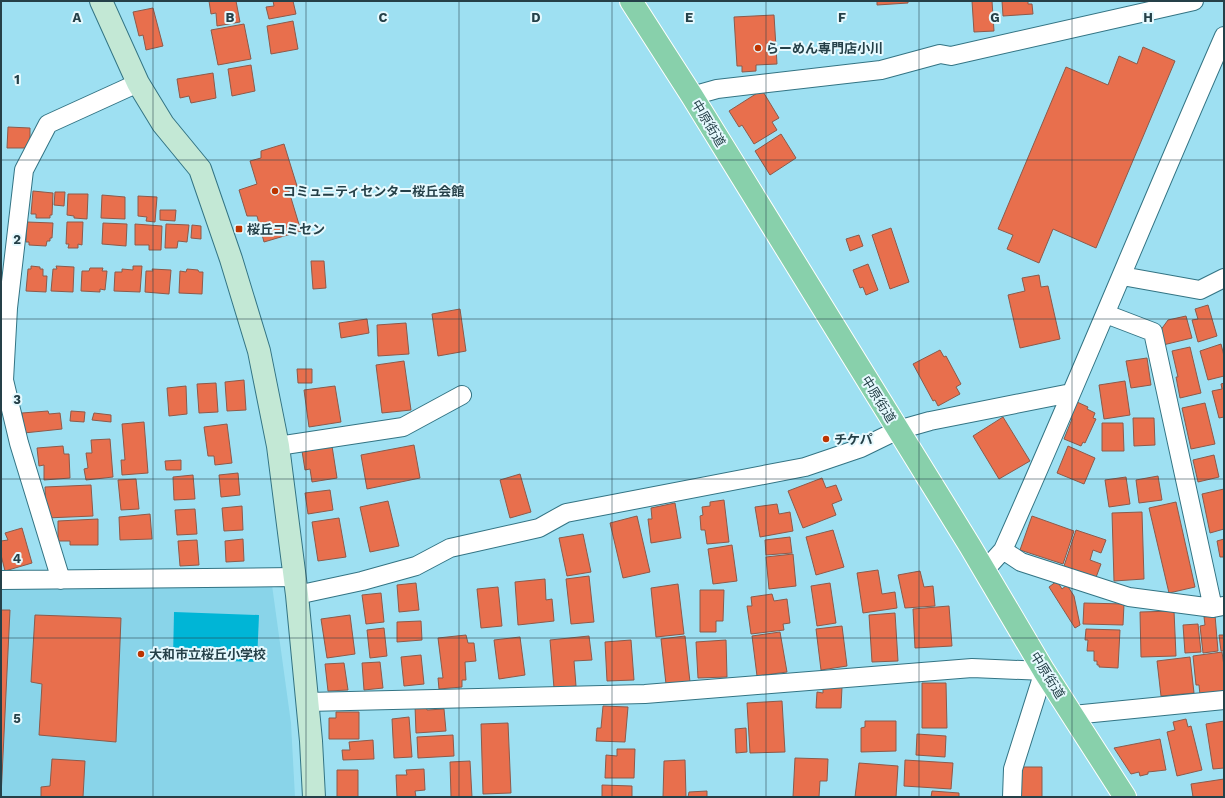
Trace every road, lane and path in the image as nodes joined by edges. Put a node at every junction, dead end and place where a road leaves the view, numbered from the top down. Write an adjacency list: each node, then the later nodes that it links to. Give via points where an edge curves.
1 (101, 1): 5 (street)
2 (631, 1): 6 (main road, 中原街道)
3 (1194, 1): 6 (street, via 951,56 940,54 881,70 717,89)
4 (1224, 36): 7 (street)
5 (138, 83): 13 (street, via 163,124 200,169 259,351); 17 (street, via 48,124 24,170 8,308 4,380 19,443)
6 (692, 96): 12 (main road, 中原街道)
7 (1122, 276): 8 (street, via 1200,290); 9 (street)
8 (1223, 280)
9 (1106, 314): 10 (street); 19 (street, via 1153,332)
10 (1071, 394): 12 (street, via 930,421); 14 (street)
11 (462, 395): 13 (street, via 403,427)
12 (898, 430): 15 (main road, 中原街道); 18 (street, via 861,448 805,467 566,513 539,528 450,548 416,566 362,581)
13 (278, 446): 18 (street)
14 (1003, 550): 15 (street); 19 (street, via 1021,562 1129,597)
15 (984, 571): 20 (main road, 中原街道)
16 (1, 580): 17 (street)
17 (61, 580): 18 (street)
18 (296, 586): 22 (street)
19 (1218, 607)
20 (1044, 671): 22 (street, via 972,668 645,694); 23 (main road, 中原街道); 25 (street, via 1013,769)
21 (1224, 700): 23 (street)
22 (307, 702): 24 (street)
23 (1073, 715): 26 (main road, 中原街道)
24 (314, 797)
25 (1012, 797)
26 (1125, 797)

